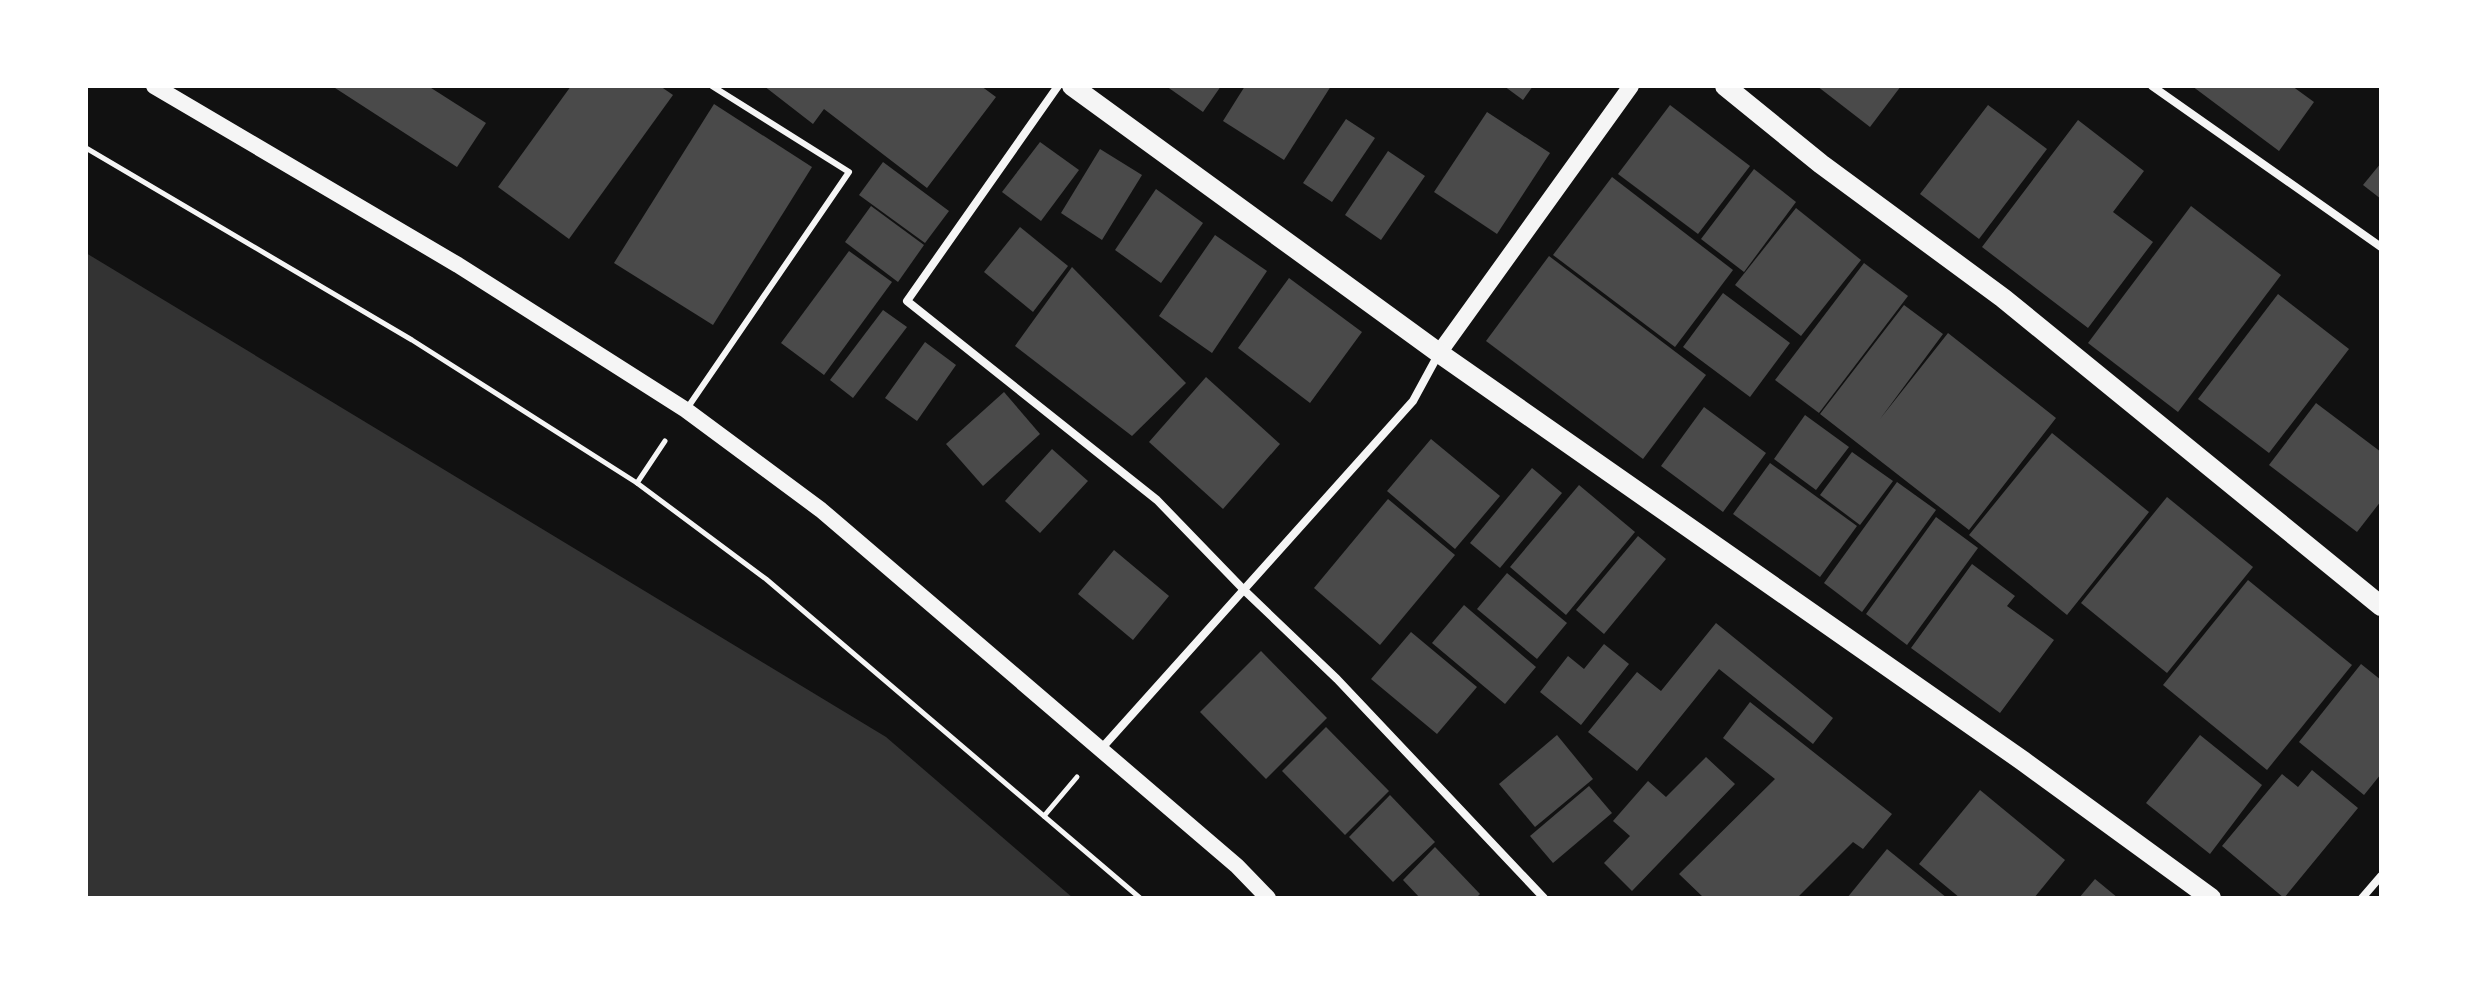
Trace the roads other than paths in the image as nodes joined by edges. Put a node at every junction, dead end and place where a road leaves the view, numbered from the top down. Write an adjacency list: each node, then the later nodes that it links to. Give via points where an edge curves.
1 (154, 86): 10 (main road, via 458,265)
2 (712, 86): 10 (lane, via 849,172)
3 (1058, 86): 11 (street, via 907,301 1157,500)
4 (1072, 86): 9 (main road)
5 (1631, 86): 9 (main road)
6 (1725, 86): 12 (main road, via 2003,298)
7 (2152, 86): 8 (street)
8 (2381, 247)
9 (1439, 353): 11 (street, via 1413,401); 17 (main road)
10 (686, 410): 13 (main road, via 821,510)
11 (1245, 591): 13 (street); 16 (street, via 1337,679)
12 (2381, 606)
13 (1101, 749): 15 (main road)
14 (2381, 876): 18 (street)
15 (1268, 898)
16 (1544, 898)
17 (2211, 898)
18 (2362, 898)

